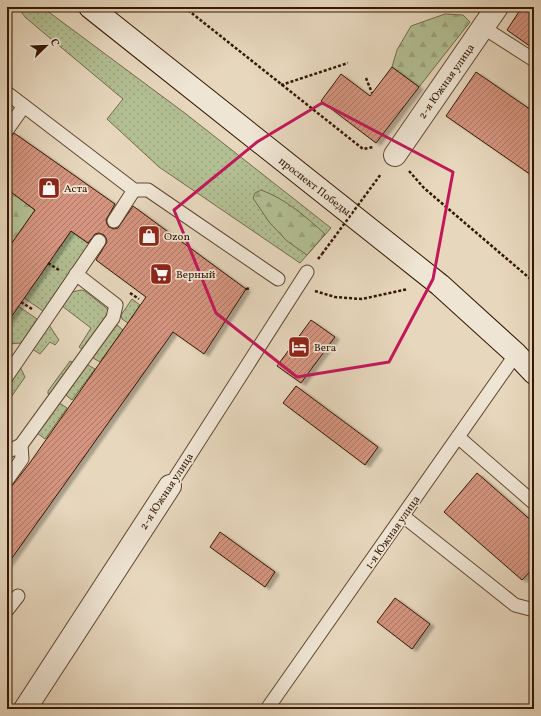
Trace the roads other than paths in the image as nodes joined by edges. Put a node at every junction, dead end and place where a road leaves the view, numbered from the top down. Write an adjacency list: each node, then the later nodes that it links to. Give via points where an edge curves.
1 (90, 7): 15 (street, проспект Победы, via 440,285)
2 (497, 7): 3 (street, 2-я Южная улица)
3 (484, 28): 4 (lane); 8 (street, 2-я Южная улица)
4 (534, 60)
5 (7, 93): 6 (lane)
6 (24, 106): 7 (lane); 9 (lane)
7 (7, 130)
8 (394, 155)
9 (134, 190): 10 (lane); 14 (lane, via 148,190)
10 (114, 221)
11 (99, 240): 13 (lane)
12 (308, 272): 22 (lane, 2-я Южная улица)
13 (76, 274): 17 (lane); 19 (lane, via 116,305 113,318)
14 (278, 279)
15 (516, 354): 16 (street, проспект Победы); 18 (lane, 1-я Южная улица)
16 (534, 373)
17 (7, 376)
18 (458, 437): 23 (lane); 24 (lane, 1-я Южная улица)
19 (22, 445): 20 (lane); 21 (lane, via 22,459)
20 (7, 452)
21 (7, 480)
22 (170, 486): 28 (street, 2-я Южная улица)
23 (534, 503)
24 (403, 516): 27 (lane, via 515,604); 29 (lane, 1-я Южная улица)
25 (18, 596): 26 (lane)
26 (7, 610)
27 (534, 610)
28 (25, 709)
29 (267, 709)

